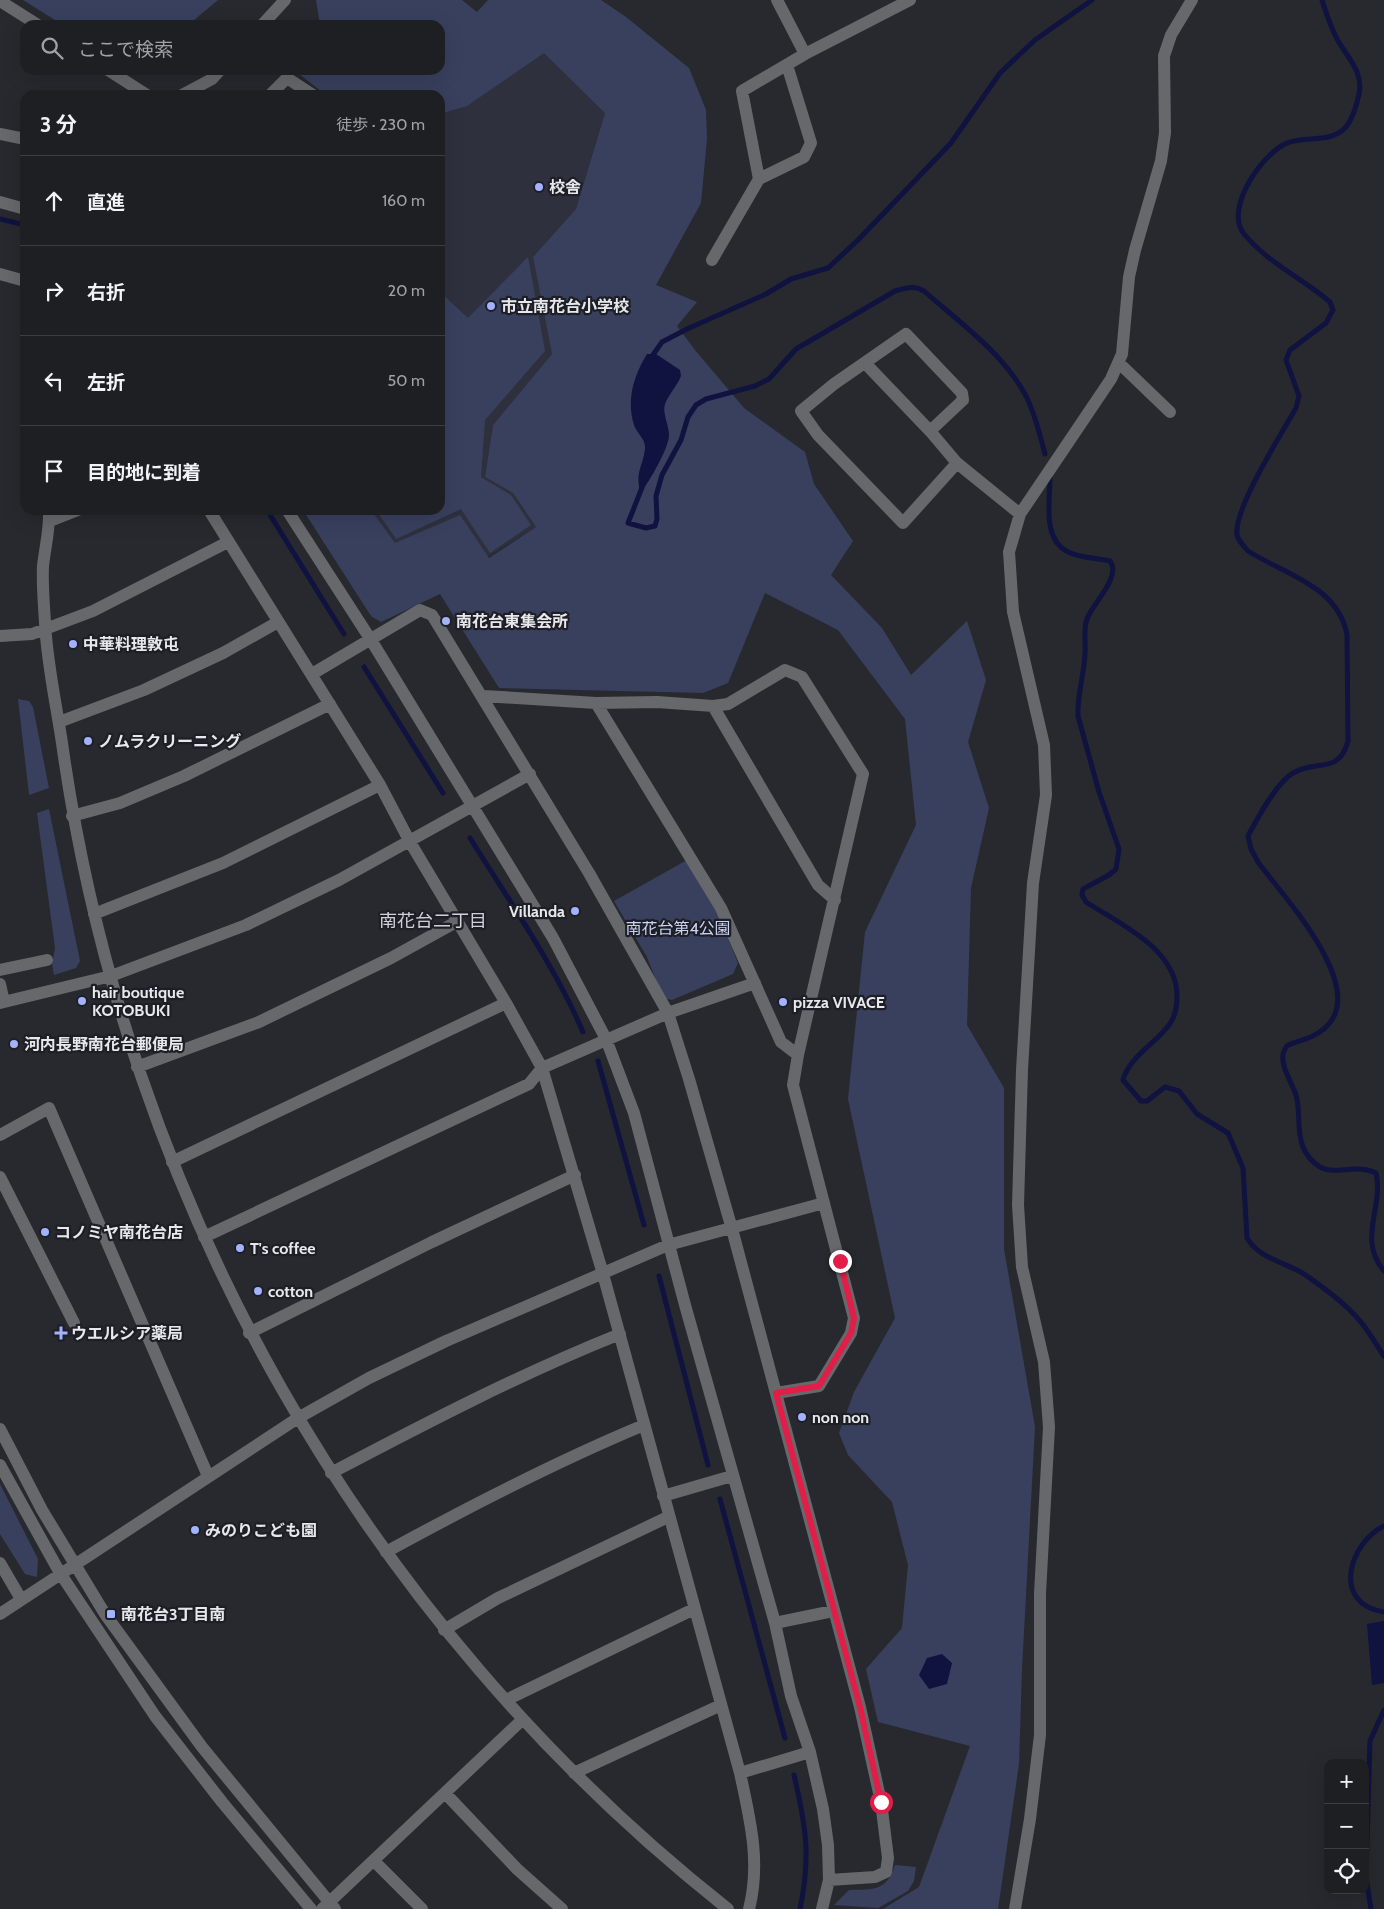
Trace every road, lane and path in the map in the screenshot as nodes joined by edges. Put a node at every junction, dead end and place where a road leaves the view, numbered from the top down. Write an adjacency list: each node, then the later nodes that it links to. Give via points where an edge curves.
1 (285, 0): 7 (street)
2 (777, 0): 8 (street)
3 (910, 0): 8 (street)
4 (1192, 0): 25 (street, via 1171,35 1164,56 1165,133 1161,161 1129,277 1122,354)
5 (0, 1): 6 (street)
6 (30, 20)
7 (267, 20)
8 (805, 54): 9 (street)
9 (787, 65): 18 (street, via 742,91); 18 (street, via 811,144 804,157)
10 (116, 75): 12 (street)
11 (216, 75): 13 (street)
12 (140, 90)
13 (191, 90)
14 (275, 90): 15 (street, via 287,78)
15 (305, 90)
16 (0, 134): 17 (street)
17 (20, 138)
18 (758, 179): 21 (street)
19 (0, 202): 20 (street)
20 (20, 208)
21 (712, 260)
22 (0, 274): 23 (street)
23 (20, 280)
24 (865, 363): 27 (street); 27 (street, via 906,334 962,393 962,400); 28 (street, via 801,411 818,435 903,523)
25 (1118, 363): 26 (street); 29 (street, via 1111,379)
26 (1170, 412)
27 (930, 431): 28 (street)
28 (957, 463): 29 (street)
29 (1020, 514): 112 (street, via 1009,552 1013,612 1044,745 1046,795 1033,884 1018,1205 1022,1267 1044,1362 1049,1428 1040,1594 1040,1735)
30 (50, 515): 35 (street, via 43,570)
31 (212, 515): 33 (street)
32 (289, 515): 37 (street)
33 (228, 542): 34 (street); 35 (street, via 93,610)
34 (278, 622): 38 (street); 43 (street, via 144,690)
35 (45, 628): 36 (street, via 32,634); 43 (street)
36 (0, 636)
37 (371, 640): 38 (street); 39 (street, via 420,610 432,615); 46 (street)
38 (312, 674): 41 (street)
39 (484, 696): 40 (street); 44 (street)
40 (596, 703): 42 (street, via 656,702); 55 (street, via 722,908)
41 (330, 704): 45 (street); 47 (street, via 184,776 120,803)
42 (713, 706): 49 (street, via 818,885); 49 (street, via 728,704 785,670 802,677 823,710 862,774)
43 (59, 722): 47 (street)
44 (530, 774): 46 (street); 59 (street)
45 (380, 785): 48 (street); 50 (street, via 223,863)
46 (471, 805): 48 (street); 60 (street, via 552,938)
47 (72, 816): 50 (street)
48 (410, 842): 51 (street); 54 (street, via 246,925)
49 (835, 900): 61 (street)
50 (94, 914): 54 (street)
51 (458, 921): 58 (street); 62 (street, via 391,958 259,1022)
52 (47, 960): 53 (street)
53 (0, 970)
54 (110, 976): 57 (street); 62 (street)
55 (755, 983): 59 (street); 61 (street, via 782,1042)
56 (0, 984): 57 (street)
57 (2, 1002)
58 (506, 1003): 63 (street); 65 (street)
59 (668, 1013): 60 (street); 69 (street)
60 (606, 1039): 63 (street); 71 (street, via 634,1113)
61 (798, 1055): 68 (street, via 793,1085)
62 (137, 1067): 65 (street)
63 (542, 1068): 66 (street); 70 (street, via 529,1084)
64 (0, 1135): 82 (street, via 49,1108)
65 (172, 1162): 70 (street)
66 (575, 1175): 72 (street); 74 (street)
67 (0, 1177): 73 (street)
68 (824, 1203): 69 (street); 76 (street, via 854,1318 851,1333 819,1386)
69 (732, 1229): 71 (street); 76 (street)
70 (204, 1237): 74 (street)
71 (668, 1245): 72 (street); 83 (street)
72 (603, 1274): 75 (street); 77 (street, via 446,1341 369,1378)
73 (74, 1323)
74 (249, 1333): 77 (street)
75 (620, 1334): 78 (street); 81 (street, via 469,1400)
76 (776, 1393): 92 (street)
77 (298, 1418): 81 (street); 82 (street)
78 (644, 1425): 84 (street); 86 (street, via 481,1500)
79 (0, 1429): 88 (street)
80 (0, 1465): 89 (street)
81 (331, 1473): 86 (street)
82 (208, 1476): 88 (street)
83 (732, 1476): 84 (street); 94 (street)
84 (663, 1496): 85 (street)
85 (668, 1517): 91 (street); 95 (street, via 498,1598)
86 (386, 1552): 95 (street)
87 (0, 1563): 90 (street)
88 (74, 1563): 89 (street); 105 (street, via 105,1614 202,1747)
89 (60, 1573): 90 (street); 106 (street, via 155,1716)
90 (22, 1599): 93 (street)
91 (694, 1609): 96 (street); 97 (street)
92 (833, 1612): 94 (street); 104 (street, via 860,1707 881,1802 888,1858 886,1872 875,1877)
93 (0, 1614)
94 (775, 1623): 99 (street, via 791,1696)
95 (444, 1630): 96 (street)
96 (506, 1700): 98 (street)
97 (721, 1705): 100 (street); 101 (street)
98 (523, 1719): 100 (street); 102 (street)
99 (810, 1752): 101 (street); 104 (street, via 823,1809)
100 (574, 1773): 109 (street, via 624,1823)
101 (740, 1773): 110 (street, via 755,1846 753,1894)
102 (445, 1793): 103 (street); 108 (street, via 517,1869)
103 (374, 1861): 105 (street); 107 (street)
104 (829, 1880): 111 (street)
105 (328, 1907)
106 (311, 1909)
107 (422, 1909)
108 (562, 1909)
109 (728, 1909)
110 (749, 1909)
111 (822, 1909)
112 (1015, 1909)

